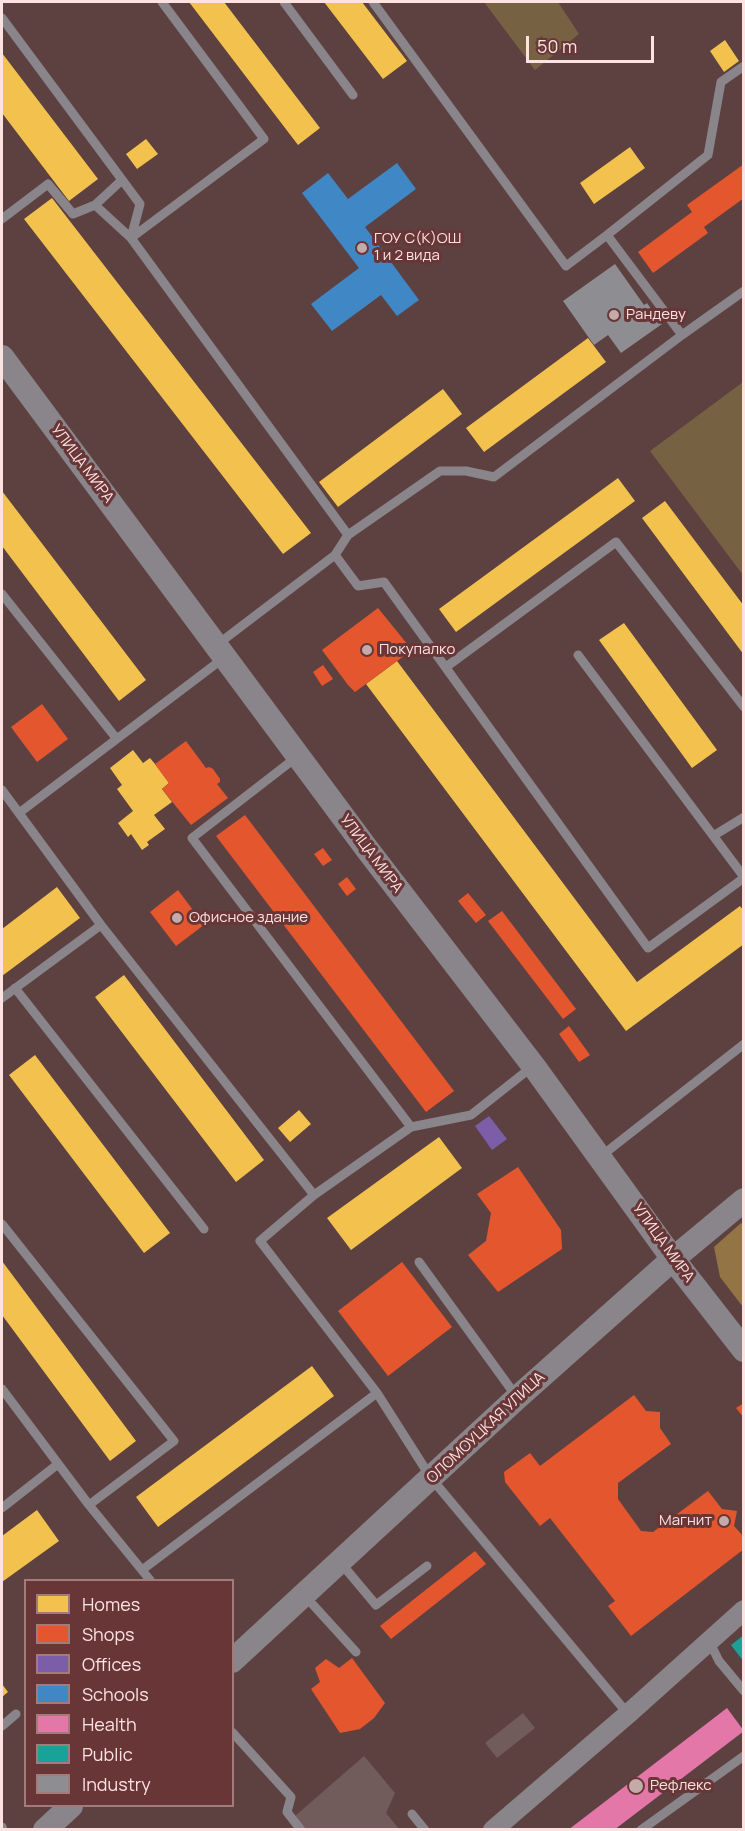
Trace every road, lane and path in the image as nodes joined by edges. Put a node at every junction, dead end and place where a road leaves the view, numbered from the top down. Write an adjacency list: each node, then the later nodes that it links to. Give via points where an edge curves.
1 (162, 2): 11 (lane, via 264,139)
2 (284, 2): 6 (lane)
3 (374, 2): 10 (lane, via 566,266)
4 (2, 18): 7 (lane)
5 (744, 66): 10 (lane, via 721,82 708,155)
6 (353, 95)
7 (122, 180): 8 (lane); 11 (lane, via 140,204)
8 (95, 205): 9 (lane, via 73,214 48,184); 11 (lane)
9 (2, 219)
10 (607, 235): 13 (lane)
11 (131, 238): 15 (lane)
12 (744, 291): 13 (lane)
13 (682, 335): 15 (lane, via 494,477 440,471)
14 (2, 357): 18 (street, УЛИЦА МИРА)
15 (348, 535): 16 (lane)
16 (335, 555): 18 (lane); 20 (lane, via 358,586 384,582)
17 (2, 594): 22 (lane)
18 (221, 650): 22 (lane); 23 (street, УЛИЦА МИРА)
19 (578, 655): 27 (lane)
20 (446, 667): 21 (lane, via 616,542); 28 (lane, via 648,948)
21 (744, 707)
22 (116, 738): 25 (lane)
23 (298, 756): 33 (street, УЛИЦА МИРА); 34 (lane, via 192,838)
24 (2, 790): 25 (lane)
25 (19, 813): 29 (lane)
26 (744, 817): 27 (lane)
27 (713, 836): 28 (lane)
28 (744, 878)
29 (101, 925): 30 (lane); 36 (lane)
30 (15, 988): 31 (lane); 39 (lane)
31 (2, 998)
32 (744, 1044): 35 (lane)
33 (533, 1066): 34 (lane, via 471,1115); 35 (street, УЛИЦА МИРА)
34 (411, 1127): 36 (lane)
35 (600, 1157): 40 (street, УЛИЦА МИРА)
36 (314, 1195): 44 (lane, via 260,1241)
37 (744, 1200): 40 (street, ОЛОМОУЦКАЯ УЛИЦА)
38 (2, 1224): 48 (lane, via 174,1441)
39 (204, 1228)
40 (673, 1259): 42 (street, УЛИЦА МИРА); 45 (street, ОЛОМОУЦКАЯ УЛИЦА)
41 (419, 1262): 45 (lane)
42 (744, 1350)
43 (2, 1389): 46 (lane)
44 (377, 1393): 47 (lane); 52 (lane)
45 (518, 1397): 47 (street, ОЛОМОУЦКАЯ УЛИЦА)
46 (58, 1464): 48 (lane); 49 (lane)
47 (431, 1478): 50 (street, ОЛОМОУЦКАЯ УЛИЦА); 61 (lane)
48 (89, 1505): 52 (lane)
49 (2, 1508)
50 (340, 1562): 51 (lane, via 376,1605); 54 (street, ОЛОМОУЦКАЯ УЛИЦА)
51 (427, 1566)
52 (142, 1570): 53 (lane)
53 (149, 1579)
54 (304, 1595): 57 (lane); 58 (street, ОЛОМОУЦКАЯ УЛИЦА)
55 (744, 1610): 56 (street)
56 (709, 1641): 59 (lane, via 719,1661); 61 (street)
57 (356, 1652)
58 (234, 1659)
59 (744, 1691)
60 (16, 1714): 62 (lane)
61 (628, 1714): 70 (street)
62 (2, 1726)
63 (234, 1734): 68 (lane, via 291,1797 286,1812)
64 (744, 1756): 71 (lane)
65 (70, 1807): 67 (street)
66 (412, 1814): 69 (lane)
67 (45, 1830)
68 (301, 1830)
69 (425, 1830)
70 (493, 1830)
71 (641, 1830)

